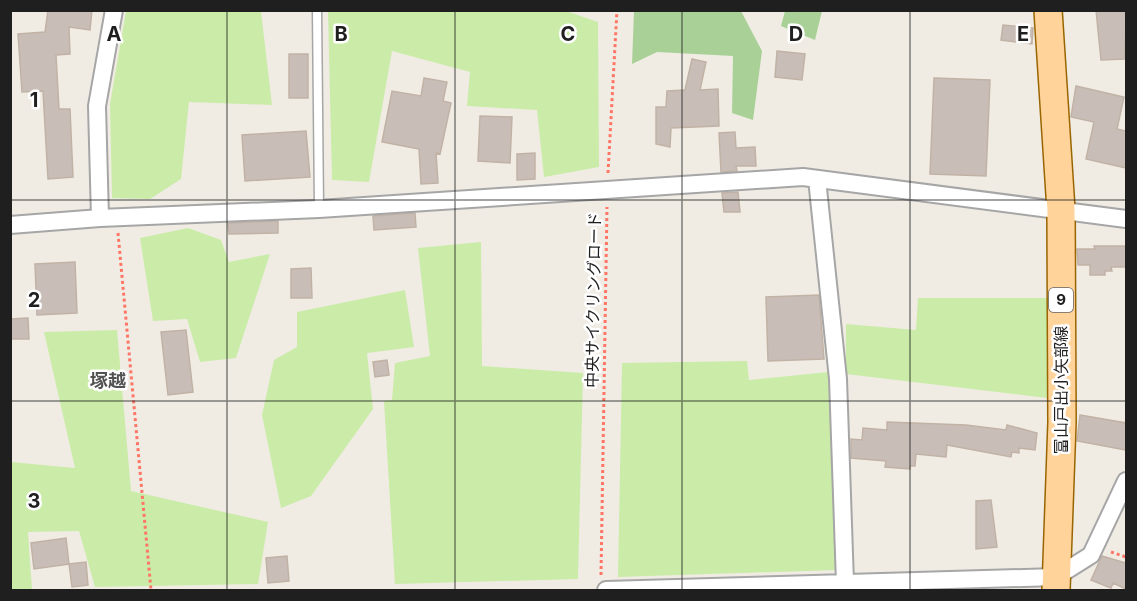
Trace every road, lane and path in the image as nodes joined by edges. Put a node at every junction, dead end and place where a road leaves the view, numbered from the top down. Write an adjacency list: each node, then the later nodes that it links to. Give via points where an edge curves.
1 (114, 10): 9 (street, via 97,106)
2 (317, 10): 7 (lane)
3 (617, 10): 6 (path, 中央サイクリングロード)
4 (1048, 10): 8 (main road, 富山戸出小矢部線 / 9)
5 (817, 179): 6 (street); 8 (street); 13 (street, via 838,379)
6 (608, 189): 7 (street); 15 (path, 中央サイクリングロード)
7 (319, 208): 9 (street)
8 (1061, 210): 10 (street); 14 (main road, 富山戸出小矢部線 / 9, via 1062,423)
9 (108, 217): 11 (street); 16 (path)
10 (1126, 219)
11 (10, 225)
12 (1126, 481): 14 (street, via 1091,555)
13 (845, 583): 14 (street); 15 (street)
14 (1056, 584)
15 (604, 585)
16 (151, 591)

